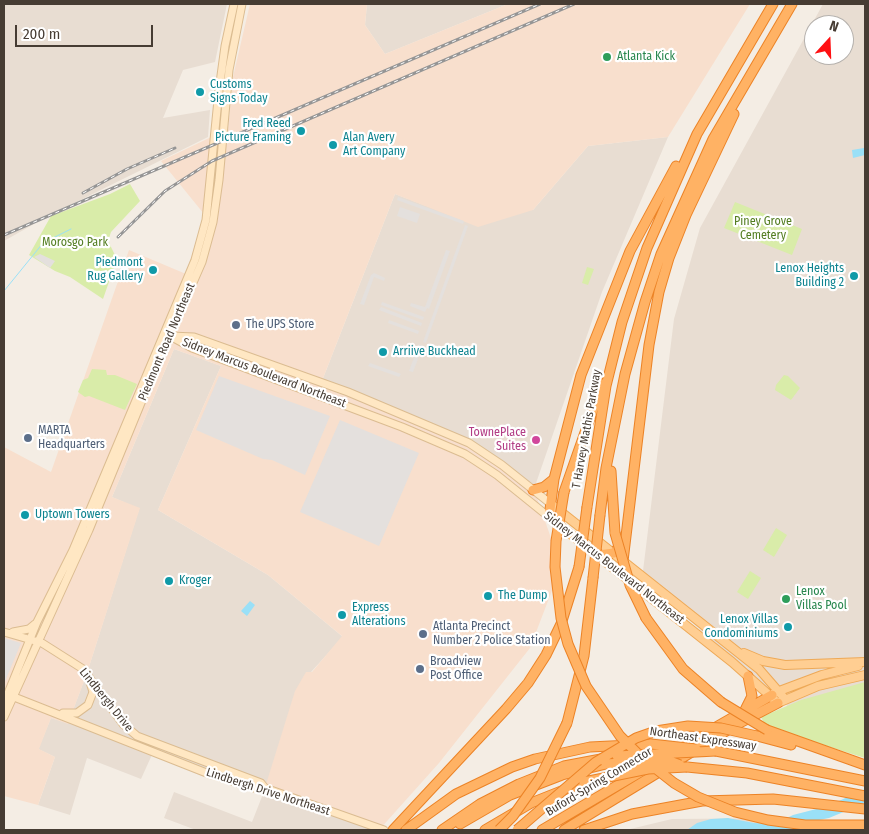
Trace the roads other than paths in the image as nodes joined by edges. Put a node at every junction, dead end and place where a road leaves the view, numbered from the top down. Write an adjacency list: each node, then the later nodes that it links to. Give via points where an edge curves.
1 (234, 4): 18 (main road, Piedmont Road Northeast, via 220,83 206,220 195,260 74,550)
2 (242, 4): 7 (main road, Piedmont Road Northeast, via 232,47 213,222 202,262)
3 (773, 4): 6 (highway, T Harvey Mathis Parkway)
4 (792, 4): 5 (highway, T Harvey Mathis Parkway)
5 (772, 37): 9 (highway, T Harvey Mathis Parkway, via 713,139 661,254 637,326); 14 (highway, via 697,189 664,275 649,345)
6 (697, 134): 8 (highway, T Harvey Mathis Parkway, via 647,248); 10 (highway, via 653,207 622,269 576,389)
7 (170, 336): 11 (main road, Sidney Marcus Boulevard Northeast, via 194,337 406,416 469,443); 13 (main road, Sidney Marcus Boulevard Northeast, via 192,348 394,423 465,454); 20 (main road, Piedmont Road Northeast, via 89,530)
8 (615, 350): 41 (highway, bridge, via 564,492 557,533 555,567 561,618 586,686 620,736 641,757 698,797 735,812 798,824); 43 (highway, T Harvey Mathis Parkway, bridge, via 599,421 579,567 561,624 528,683)
9 (613, 433): 34 (highway, bridge, via 610,480 615,533 630,585 646,618 683,669 721,702 767,730); 48 (highway, T Harvey Mathis Parkway, bridge, via 584,656 567,723 540,778)
10 (554, 479): 11 (highway); 12 (highway)
11 (533, 490): 12 (main road, Sidney Marcus Boulevard Northeast)
12 (551, 504): 13 (highway); 15 (main road, Sidney Marcus Boulevard Northeast)
13 (549, 517): 16 (main road, Sidney Marcus Boulevard Northeast)
14 (627, 537): 15 (highway); 17 (highway)
15 (614, 553): 16 (highway); 17 (main road, Sidney Marcus Boulevard Northeast)
16 (598, 555): 25 (main road, Sidney Marcus Boulevard Northeast)
17 (623, 561): 21 (main road, Sidney Marcus Boulevard Northeast)
18 (37, 622): 19 (main road, via 29,629); 20 (main road, Piedmont Road Northeast)
19 (5, 632): 20 (main road, Lindbergh Drive)
20 (34, 640): 23 (main road, Lindbergh Drive, via 63,654); 27 (main road, Piedmont Road Northeast)
21 (731, 647): 22 (main road, via 763,661 785,665); 26 (main road, Sidney Marcus Boulevard Northeast, via 768,677)
22 (865, 663): 26 (main road)
23 (83, 669): 31 (main road, via 93,688 88,705 77,713); 38 (main road, Lindbergh Drive, via 123,724 137,736 261,783)
24 (865, 675): 28 (main road, via 818,686)
25 (748, 676): 26 (main road, Sidney Marcus Boulevard Northeast); 30 (highway, via 752,696)
26 (775, 693): 28 (main road, Sidney Marcus Boulevard Northeast); 30 (highway, Buford-Spring Connector)
27 (8, 694): 29 (main road, Piedmont Road Northeast); 31 (main road, Lindbergh Drive Northeast); 32 (main road, Piedmont Road Northeast)
28 (782, 701): 51 (highway, Buford-Spring Connector, via 736,725)
29 (4, 703)
30 (744, 710): 50 (highway, Buford-Spring Connector)
31 (55, 712): 38 (main road, Lindbergh Drive Northeast, via 232,781)
32 (4, 717)
33 (716, 752): 37 (highway, Northeast Expressway); 44 (highway, Northeast Expressway, bridge, via 651,744 590,747 528,761 472,785 435,807); 45 (highway, bridge, via 616,756 564,766 480,804)
34 (830, 754): 35 (highway); 49 (highway, bridge, via 721,728 688,726 661,730 636,738 596,762)
35 (865, 765)
36 (687, 767): 39 (highway, via 747,773); 46 (highway, bridge, via 667,760 606,764 562,775 510,795); 47 (highway, bridge, via 648,769 584,782 531,802)
37 (865, 781)
38 (265, 788): 42 (main road, Lindbergh Drive Northeast)
39 (865, 796)
40 (865, 809): 52 (highway, via 773,799 726,799 676,804)
41 (865, 825)
42 (384, 830)
43 (392, 830)
44 (406, 830)
45 (442, 830)
46 (452, 830)
47 (485, 830)
48 (499, 830)
49 (517, 830)
50 (542, 830)
51 (564, 830)
52 (584, 830)

